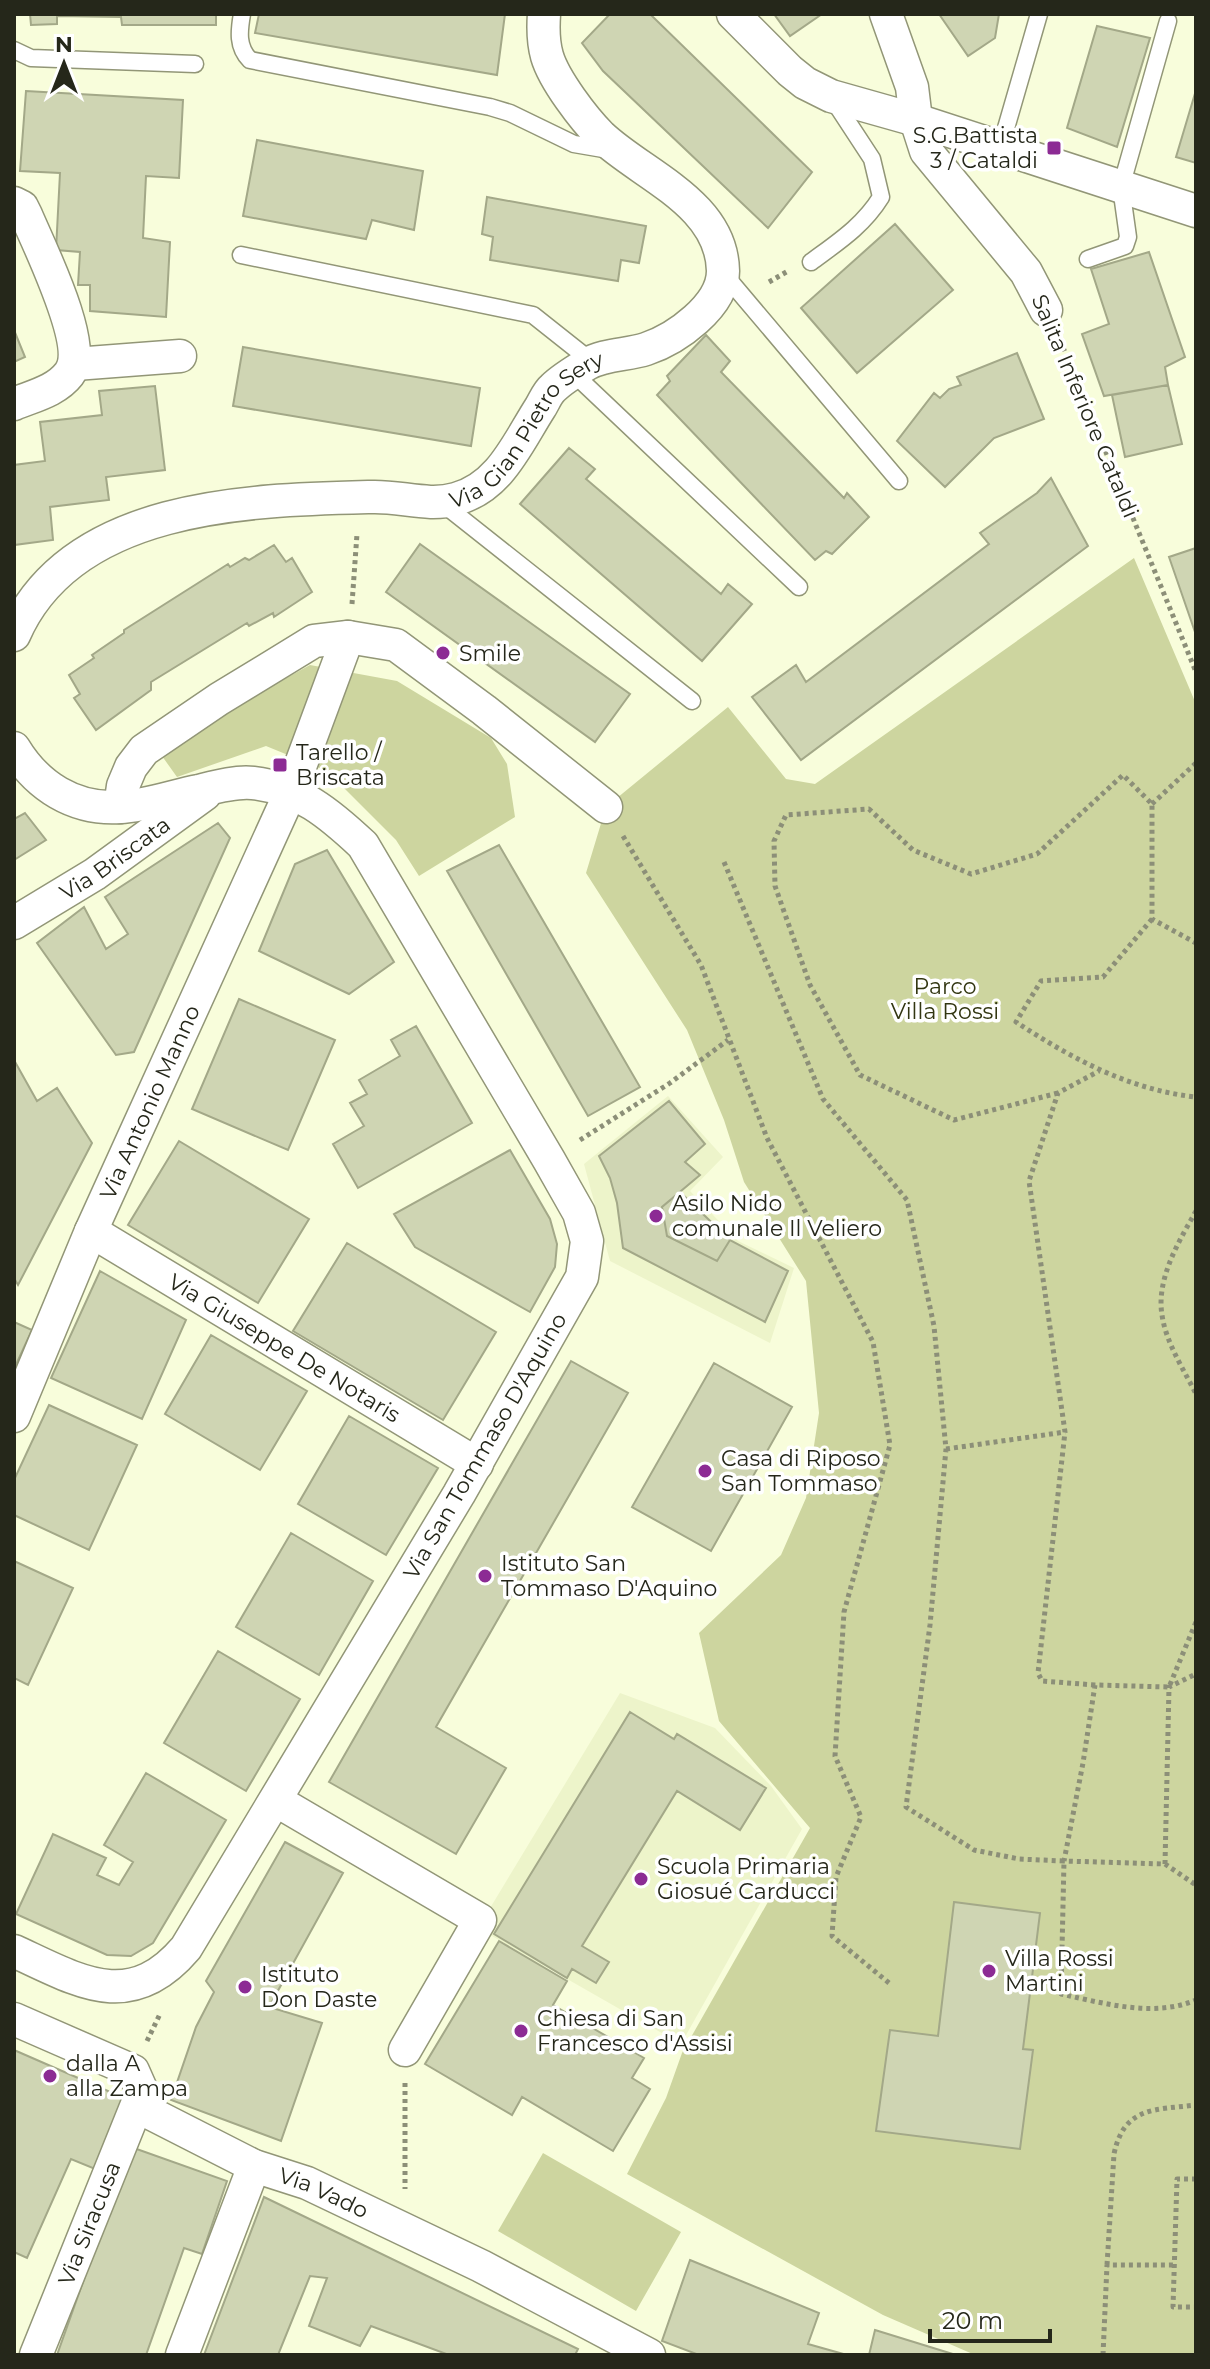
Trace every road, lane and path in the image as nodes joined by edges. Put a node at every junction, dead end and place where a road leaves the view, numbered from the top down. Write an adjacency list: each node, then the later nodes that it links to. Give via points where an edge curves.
1 (242, 14): 12 (lane, via 240,41 250,60 490,107 574,144)
2 (544, 14): 12 (street, via 554,72 601,136)
3 (733, 14): 9 (street, via 790,71)
4 (886, 14): 10 (street, Salita Inferiore Cataldi, via 912,87)
5 (1039, 14): 11 (lane)
6 (1168, 21): 13 (lane)
7 (14, 50): 8 (lane, via 31,58)
8 (195, 64)
9 (831, 96): 10 (street); 18 (lane, via 872,159 881,197 861,224)
10 (916, 120): 11 (street); 20 (street, Salita Inferiore Cataldi, via 926,151 1018,262)
11 (1000, 149): 13 (street)
12 (622, 153): 19 (street, via 698,213 712,234)
13 (1121, 187): 15 (street); 17 (lane, via 1125,246)
14 (14, 203): 22 (street, via 26,215 55,285 75,341)
15 (1196, 211)
16 (241, 255): 23 (lane, via 533,315)
17 (1088, 259)
18 (811, 262): 19 (path, via 768,282)
19 (723, 272): 23 (street, Via Gian Pietro Sery, via 705,310 664,341); 25 (lane)
20 (1046, 310): 31 (path, Salita Inferiore Cataldi)
21 (180, 356): 22 (street)
22 (75, 364): 24 (street, via 55,387)
23 (582, 368): 27 (street, Via Gian Pietro Sery, via 552,388 490,483); 28 (lane)
24 (14, 404)
25 (899, 481)
26 (359, 497): 27 (street, Via Gian Pietro Sery); 29 (path); 30 (street, Via Gian Pietro Sery, via 274,501 176,515 135,527 56,576)
27 (441, 502): 32 (lane)
28 (799, 587)
29 (350, 623): 36 (street, Via Antonio Manno); 38 (street, via 219,699 144,750 123,786); 39 (street, via 396,645)
30 (14, 635)
31 (1196, 672)
32 (692, 701)
33 (14, 748): 38 (street, via 55,793 76,802)
34 (1196, 763): 37 (path)
35 (214, 787): 36 (street, via 251,783); 38 (street); 42 (street, Via Briscata, via 95,874)
36 (291, 791): 48 (street, Via San Tommaso D'Aquino, via 329,813 363,845); 50 (street, Via Antonio Manno)
37 (1152, 804): 41 (path); 46 (path, via 1123,775 1037,854 971,874 913,850 869,809 786,815 774,841 775,886 810,985 860,1075 954,1120)
38 (120, 807)
39 (606, 807): 44 (path, via 701,965)
40 (724, 862): 54 (path, via 823,1099 907,1200 934,1326)
41 (1152, 919): 43 (path); 45 (path, via 1103,977 1041,981 1016,1022)
42 (14, 923)
43 (1196, 943)
44 (728, 1040): 48 (path); 66 (path, via 767,1138 873,1342 890,1445 844,1612 835,1756 861,1817 836,1877 832,1936)
45 (1099, 1071): 46 (path); 47 (path)
46 (1058, 1093): 53 (path, via 1029,1181)
47 (1196, 1097)
48 (549, 1160): 55 (street, Via San Tommaso D'Aquino, via 579,1213 587,1241 582,1277)
49 (1196, 1211): 51 (path, via 1165,1275 1161,1314)
50 (91, 1231): 52 (street, Via Antonio Manno); 55 (street, Via Giuseppe De Notaris)
51 (1196, 1394)
52 (14, 1416)
53 (1065, 1432): 54 (path); 58 (path, via 1038,1673 1042,1681)
54 (946, 1449): 61 (path, via 906,1807 974,1850)
55 (477, 1464): 60 (street, Via San Tommaso D'Aquino)
56 (1196, 1622): 59 (path)
57 (1196, 1674): 59 (path)
58 (1095, 1685): 59 (path); 61 (path)
59 (1169, 1687): 62 (path)
60 (277, 1801): 65 (street, Via San Tommaso D'Aquino, via 186,1948); 69 (street, via 480,1920)
61 (1064, 1861): 62 (path); 67 (path, via 1061,1994 1146,2009)
62 (1165, 1864): 63 (path)
63 (1196, 1885)
64 (14, 1951): 65 (street, via 85,1984 132,1985)
65 (153, 1979): 70 (path, via 160,2014)
66 (889, 1983)
67 (1196, 2000)
68 (14, 2019): 70 (street, Via Vado)
69 (405, 2050): 74 (path)
70 (138, 2081): 72 (street, Via Vado, via 152,2114); 79 (street, Via Siracusa)
71 (1196, 2105): 75 (path, via 1137,2114 1118,2136)
72 (254, 2166): 78 (street, Via Vado, via 307,2183 481,2266); 80 (street)
73 (1196, 2179): 76 (path, via 1177,2179)
74 (405, 2191)
75 (1107, 2265): 76 (path); 81 (path)
76 (1173, 2265): 77 (path, via 1173,2307)
77 (1196, 2307)
78 (645, 2354)
79 (36, 2355)
80 (182, 2355)
81 (1103, 2355)

